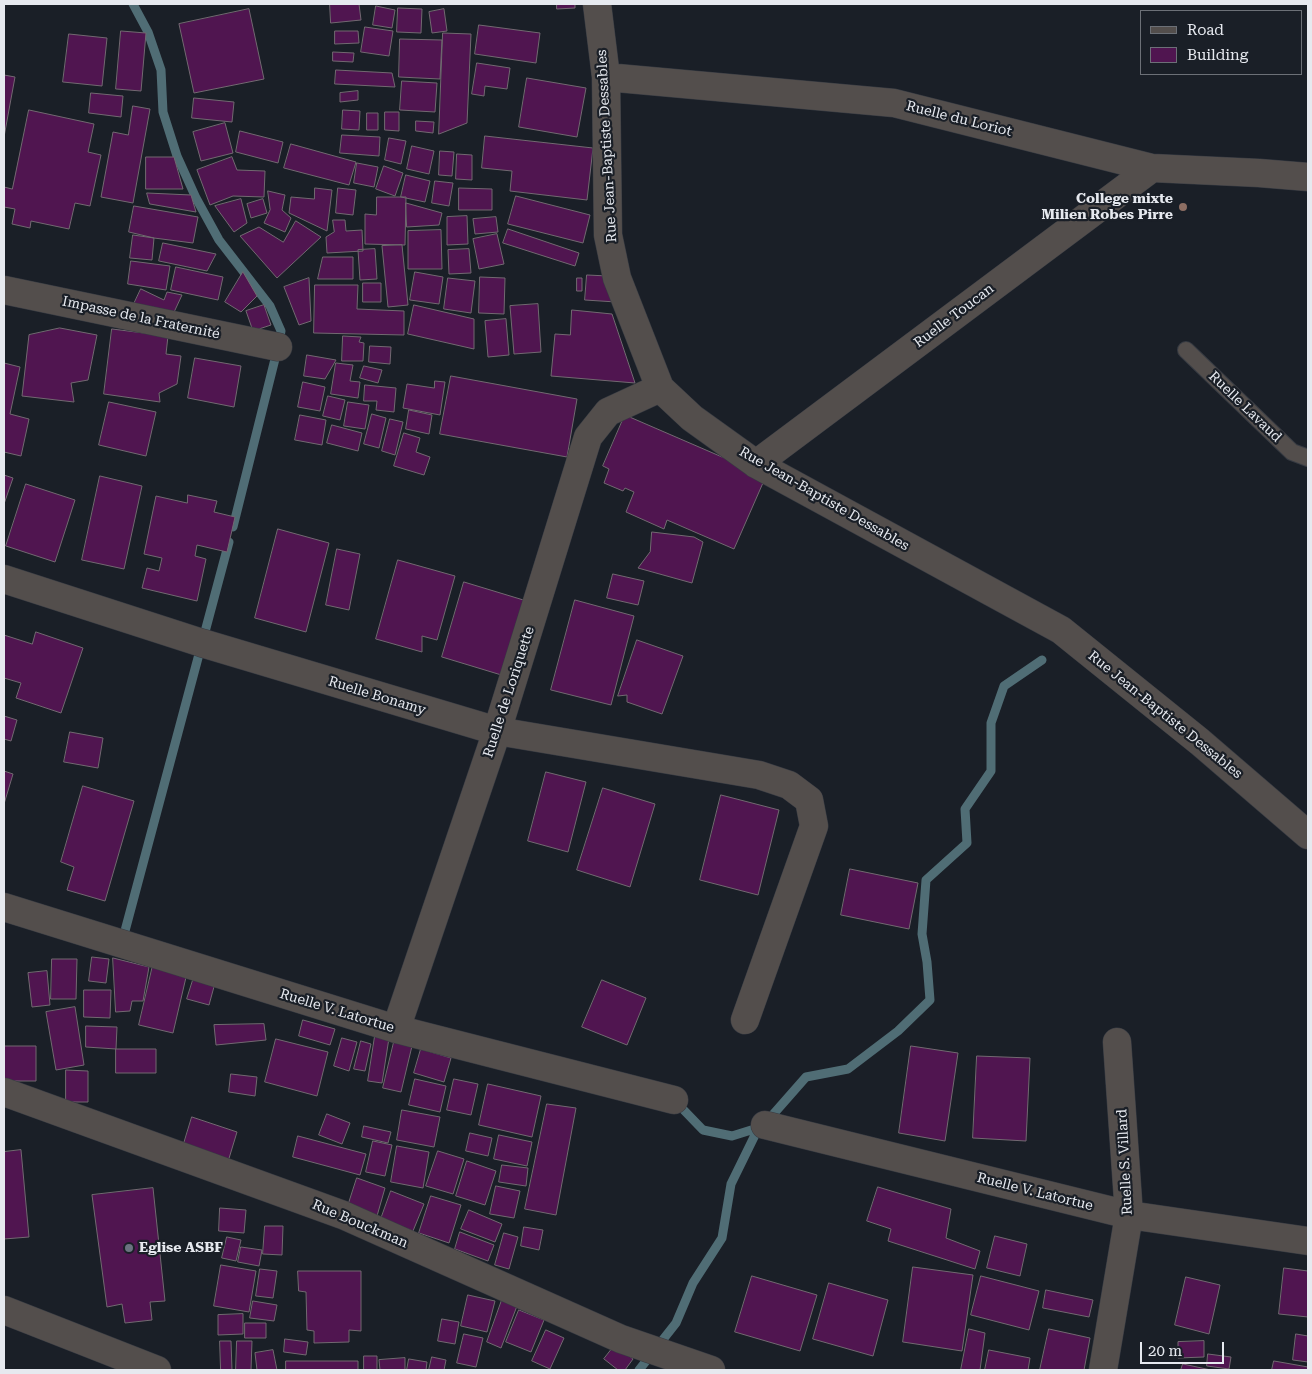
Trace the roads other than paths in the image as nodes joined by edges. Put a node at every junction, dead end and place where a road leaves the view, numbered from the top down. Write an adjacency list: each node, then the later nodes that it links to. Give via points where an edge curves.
1 (597, 4): 2 (street, Rue Jean-Baptiste Dessables)
2 (606, 77): 3 (street, Ruelle du Loriot, via 894,103); 8 (street, Rue Jean-Baptiste Dessables, via 608,235 617,278)
3 (1152, 168): 4 (street, Ruelle du Loriot); 10 (street, Ruelle Toucan)
4 (1308, 177)
5 (4, 290): 6 (street, Impasse de la Fraternité)
6 (278, 347)
7 (1186, 350): 9 (lane, Ruelle Lavaud, via 1292,452)
8 (660, 388): 10 (street, Rue Jean-Baptiste Dessables, via 692,418); 12 (street, Ruelle de Loriquette, via 608,412 588,437)
9 (1308, 458)
10 (756, 464): 13 (street, Rue Jean-Baptiste Dessables, via 1061,630 1200,742)
11 (4, 579): 12 (street, Ruelle Bonamy, via 202,643)
12 (497, 731): 15 (street, Ruelle Bonamy, via 759,775 789,785 809,800 814,826); 16 (street, Ruelle de Loriquette)
13 (1308, 835)
14 (4, 907): 16 (street, Ruelle V. Latortue)
15 (745, 1020)
16 (396, 1029): 19 (street, Ruelle V. Latortue)
17 (1117, 1042): 21 (street, Ruelle S. Villard)
18 (4, 1092): 25 (street, Rue Bouckman, via 344,1215 621,1339)
19 (674, 1100)
20 (765, 1125): 21 (street, Ruelle V. Latortue)
21 (1129, 1215): 22 (street, Ruelle V. Latortue); 26 (street, Ruelle S. Villard)
22 (1308, 1241)
23 (4, 1310): 24 (street)
24 (157, 1370)
25 (711, 1370)
26 (1103, 1370)

